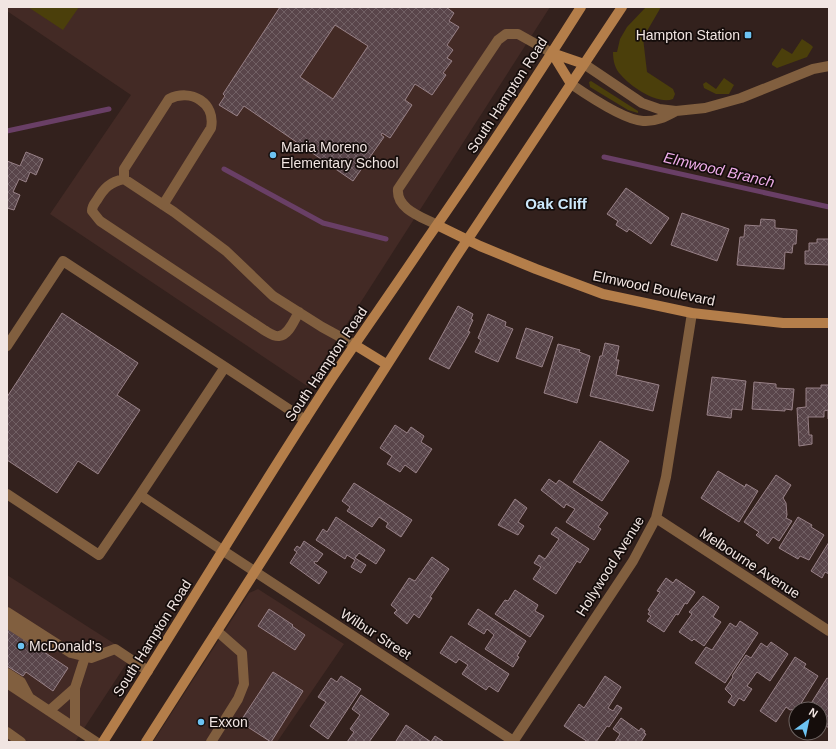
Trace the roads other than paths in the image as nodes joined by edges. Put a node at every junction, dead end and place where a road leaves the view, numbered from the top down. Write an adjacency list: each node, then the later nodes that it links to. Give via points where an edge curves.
1 (581, 7): 3 (main road, South Hampton Road)
2 (622, 7): 4 (main road)
3 (552, 53): 4 (main road); 6 (main road); 10 (main road, South Hampton Road); 10 (street, via 518,34 506,34 498,40 398,189 400,201 405,208)
4 (584, 64): 6 (main road); 7 (street, via 642,103)
5 (829, 66): 7 (street, via 813,69 740,98 705,108)
6 (571, 84): 7 (street, via 615,111 642,121 660,119); 11 (main road)
7 (676, 111)
8 (124, 180): 9 (street); 9 (street, via 124,169 169,99 184,94 200,100 211,113 211,128); 12 (street, via 115,181 105,188 92,207 100,221 275,336 285,333)
9 (163, 205): 12 (street, via 226,250 273,296)
10 (437, 225): 11 (main road, Elmwood Boulevard); 15 (main road, South Hampton Road)
11 (467, 240): 13 (main road, Elmwood Boulevard, via 603,294); 17 (main road)
12 (299, 312): 15 (street)
13 (692, 313): 14 (main road, Elmwood Boulevard, via 783,323); 22 (street, Hollywood Avenue, via 666,477)
14 (829, 323)
15 (355, 344): 17 (main road); 19 (main road, South Hampton Road)
16 (7, 346): 18 (street, via 63,262)
17 (386, 364): 24 (main road)
18 (225, 367): 19 (street); 21 (street)
19 (305, 420): 23 (main road, South Hampton Road)
20 (7, 494): 21 (street, via 99,555)
21 (140, 496): 23 (street, Wilbur Street)
22 (656, 518): 28 (street, Melbourne Avenue); 44 (street, Hollywood Avenue, via 633,561)
23 (222, 550): 24 (street, Wilbur Street); 31 (main road, South Hampton Road)
24 (254, 571): 27 (main road); 44 (street, Wilbur Street)
25 (7, 612): 29 (street)
26 (7, 623): 29 (street, via 46,646)
27 (217, 631): 42 (main road); 43 (street, via 242,653 244,684 238,699)
28 (829, 631)
29 (53, 642): 30 (street, via 70,653)
30 (85, 657): 31 (street, via 91,658 116,649); 34 (street)
31 (148, 671): 41 (main road, South Hampton Road)
32 (7, 673): 35 (street, via 21,682)
33 (7, 683): 35 (street)
34 (75, 688): 36 (street); 37 (street)
35 (30, 698): 36 (street)
36 (49, 711): 37 (street)
37 (75, 728): 40 (street)
38 (7, 732): 39 (street)
39 (21, 742)
40 (96, 742)
41 (103, 742)
42 (146, 742)
43 (211, 742)
44 (514, 742)

